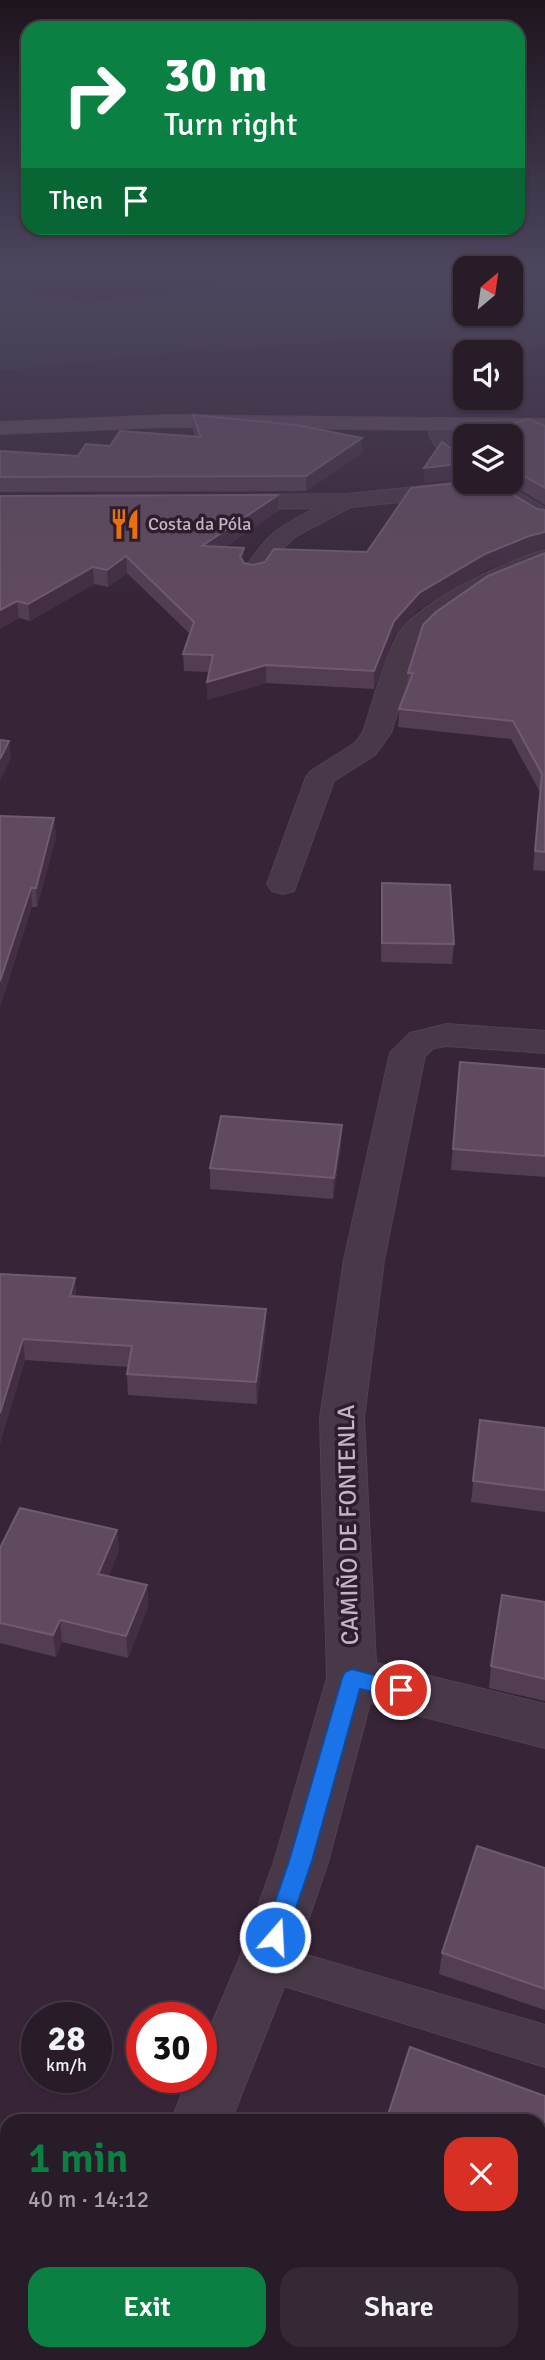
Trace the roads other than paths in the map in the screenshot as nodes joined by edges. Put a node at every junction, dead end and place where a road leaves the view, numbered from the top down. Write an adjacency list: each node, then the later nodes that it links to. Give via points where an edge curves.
1 (545, 425): 2 (main road, via 206,421)
2 (0, 428)
3 (440, 434): 4 (street)
4 (453, 451)
5 (453, 488): 7 (street)
6 (507, 494): 9 (street)
7 (347, 501): 8 (street); 11 (street, via 288,531)
8 (196, 502)
9 (545, 518)
10 (545, 557): 12 (street, via 477,586 424,622 408,639 377,733 365,749 321,777)
11 (254, 572)
12 (283, 884)
13 (545, 1042): 14 (street, CAMIÑO DE FONTENLA, via 447,1035 422,1040 408,1053 364,1260 342,1418)
14 (352, 1678): 15 (street); 16 (street, CAMIÑO DE FONTENLA, via 301,1861)
15 (545, 1726)
16 (266, 1962): 17 (lane); 18 (street, CAMIÑO DE FONTENLA)
17 (545, 2046)
18 (204, 2114)

